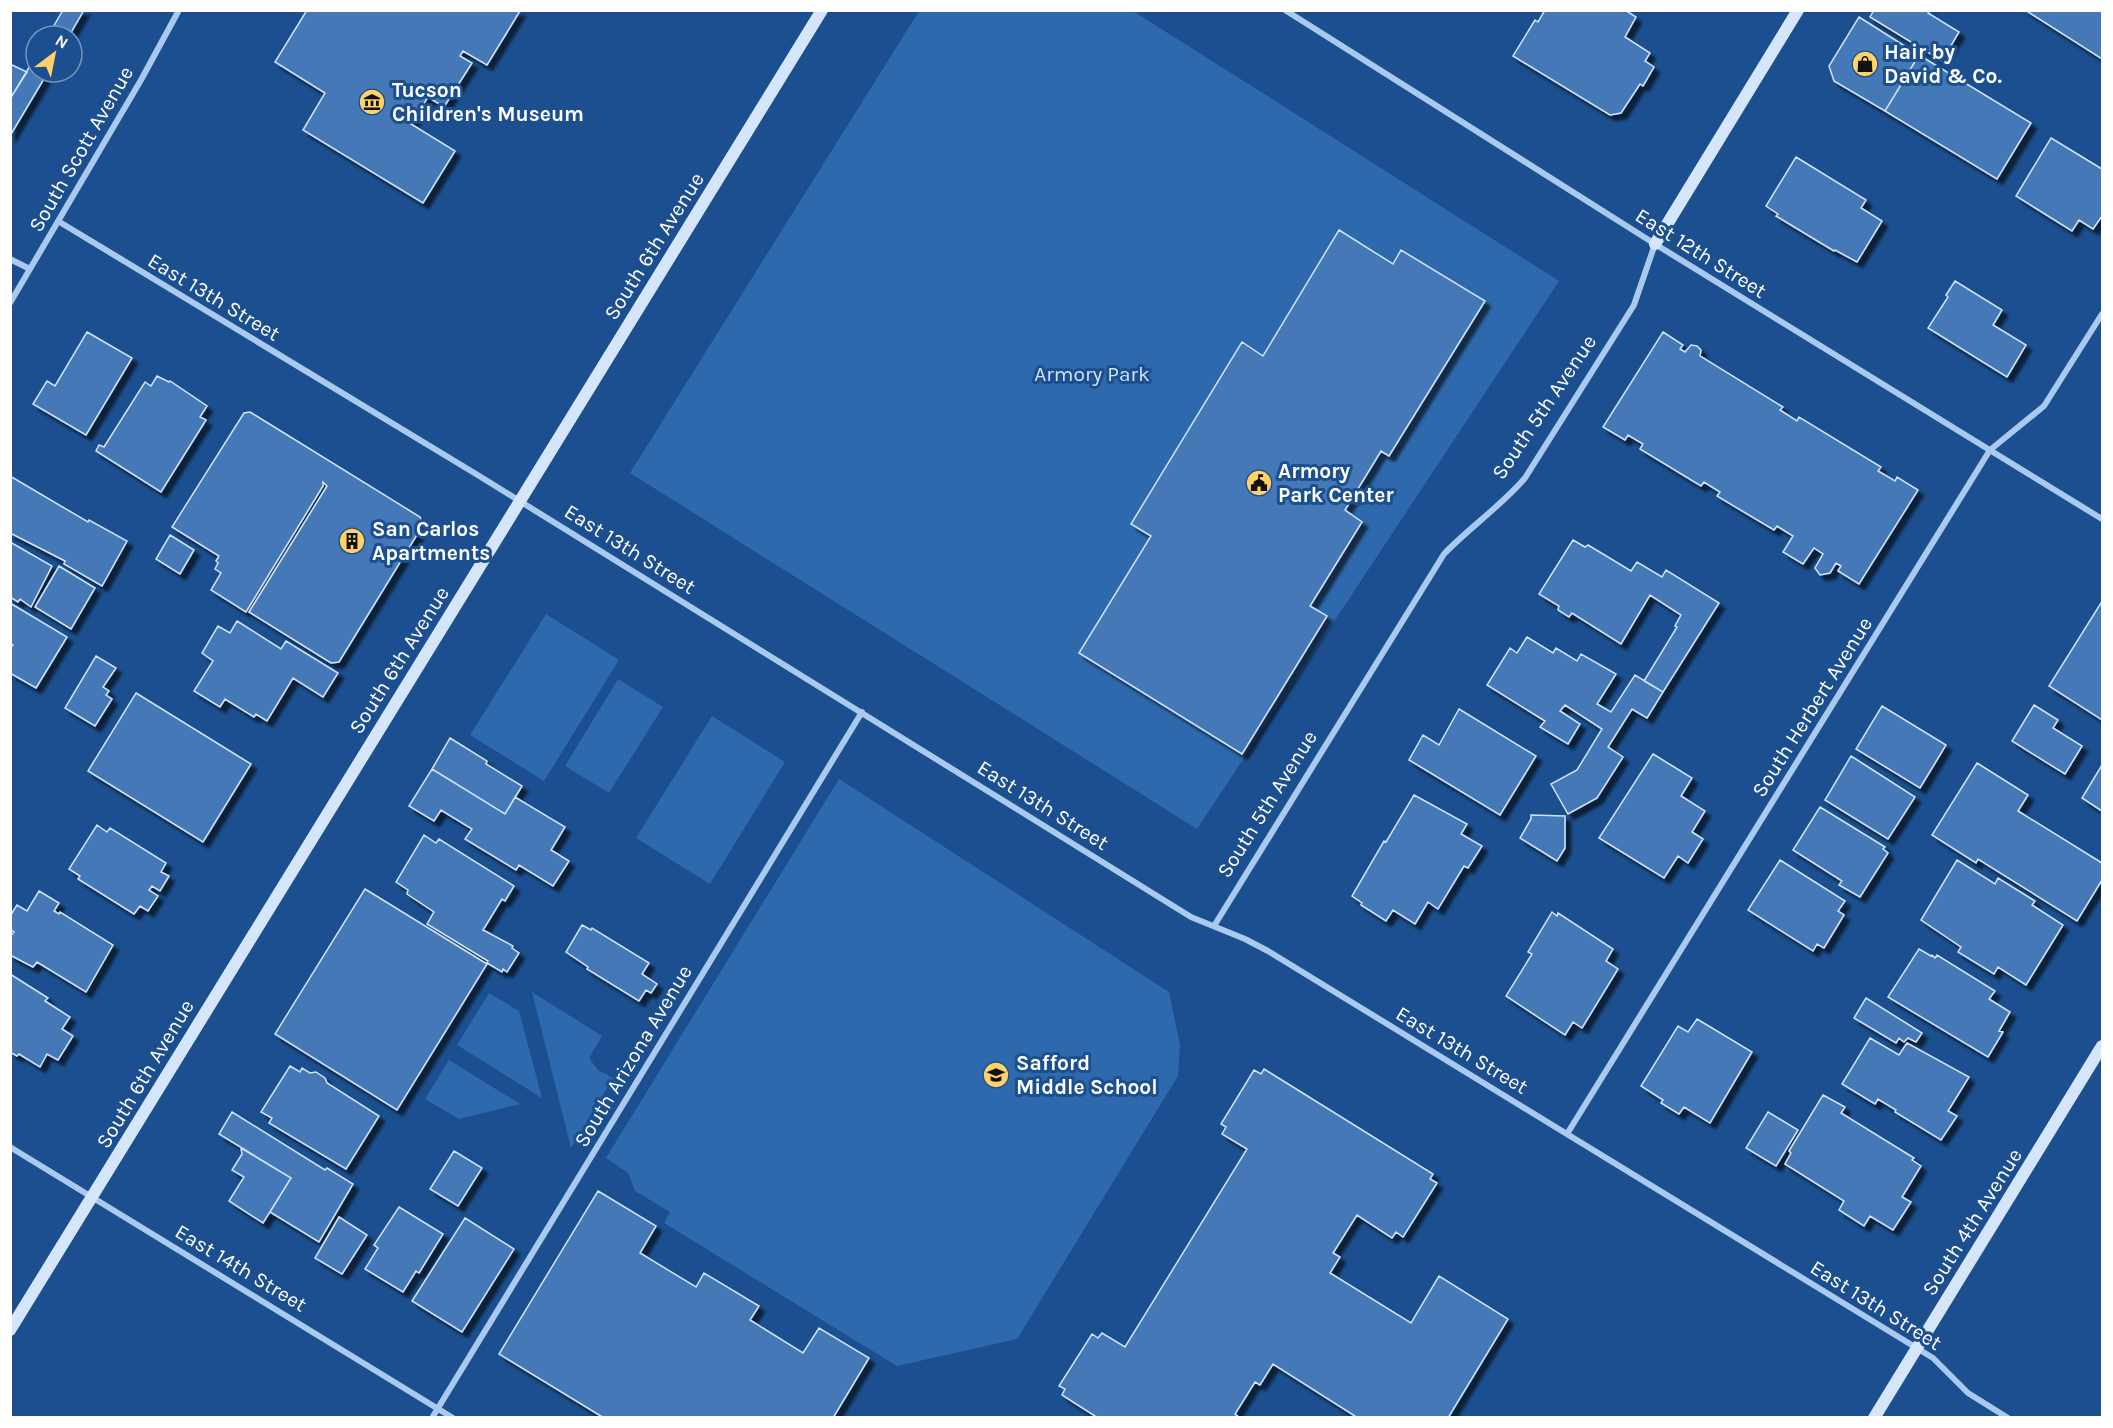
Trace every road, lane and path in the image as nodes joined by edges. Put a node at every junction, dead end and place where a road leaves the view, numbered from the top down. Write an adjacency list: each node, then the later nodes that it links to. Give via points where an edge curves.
1 (179, 10): 6 (street, South Scott Avenue)
2 (822, 10): 13 (main road, South 6th Avenue)
3 (1286, 10): 5 (street, East 12th Street)
4 (1798, 10): 7 (main road, South 5th Avenue)
5 (1294, 13): 7 (street, East 12th Street)
6 (58, 221): 9 (street, South Scott Avenue); 13 (street, East 13th Street)
7 (1655, 244): 12 (street, East 12th Street); 16 (street, South 5th Avenue, via 1634,305 1525,478 1444,554)
8 (10, 259): 9 (street)
9 (30, 269): 10 (street, South Scott Avenue)
10 (10, 303)
11 (2103, 314): 12 (street, South Herbert Avenue, via 2044,406)
12 (1990, 450): 14 (street, East 12th Street); 18 (street, South Herbert Avenue)
13 (519, 501): 15 (street, East 13th Street); 20 (main road, South 6th Avenue)
14 (2103, 519)
15 (862, 712): 16 (street, East 13th Street, via 1191,917); 23 (street, South Arizona Avenue)
16 (1214, 926): 18 (street, East 13th Street, via 1268,951)
17 (2103, 1046): 22 (main road, South 4th Avenue)
18 (1567, 1134): 22 (street, East 13th Street)
19 (10, 1147): 20 (street, East 14th Street)
20 (93, 1197): 21 (main road, South 6th Avenue); 23 (street, East 14th Street)
21 (10, 1330)
22 (1916, 1348): 26 (main road, South 4th Avenue); 27 (street, East 13th Street, via 1933,1358 1968,1393)
23 (438, 1408): 24 (street, South Arizona Avenue); 25 (street, East 14th Street)
24 (432, 1418)
25 (453, 1418)
26 (1874, 1418)
27 (2008, 1418)

